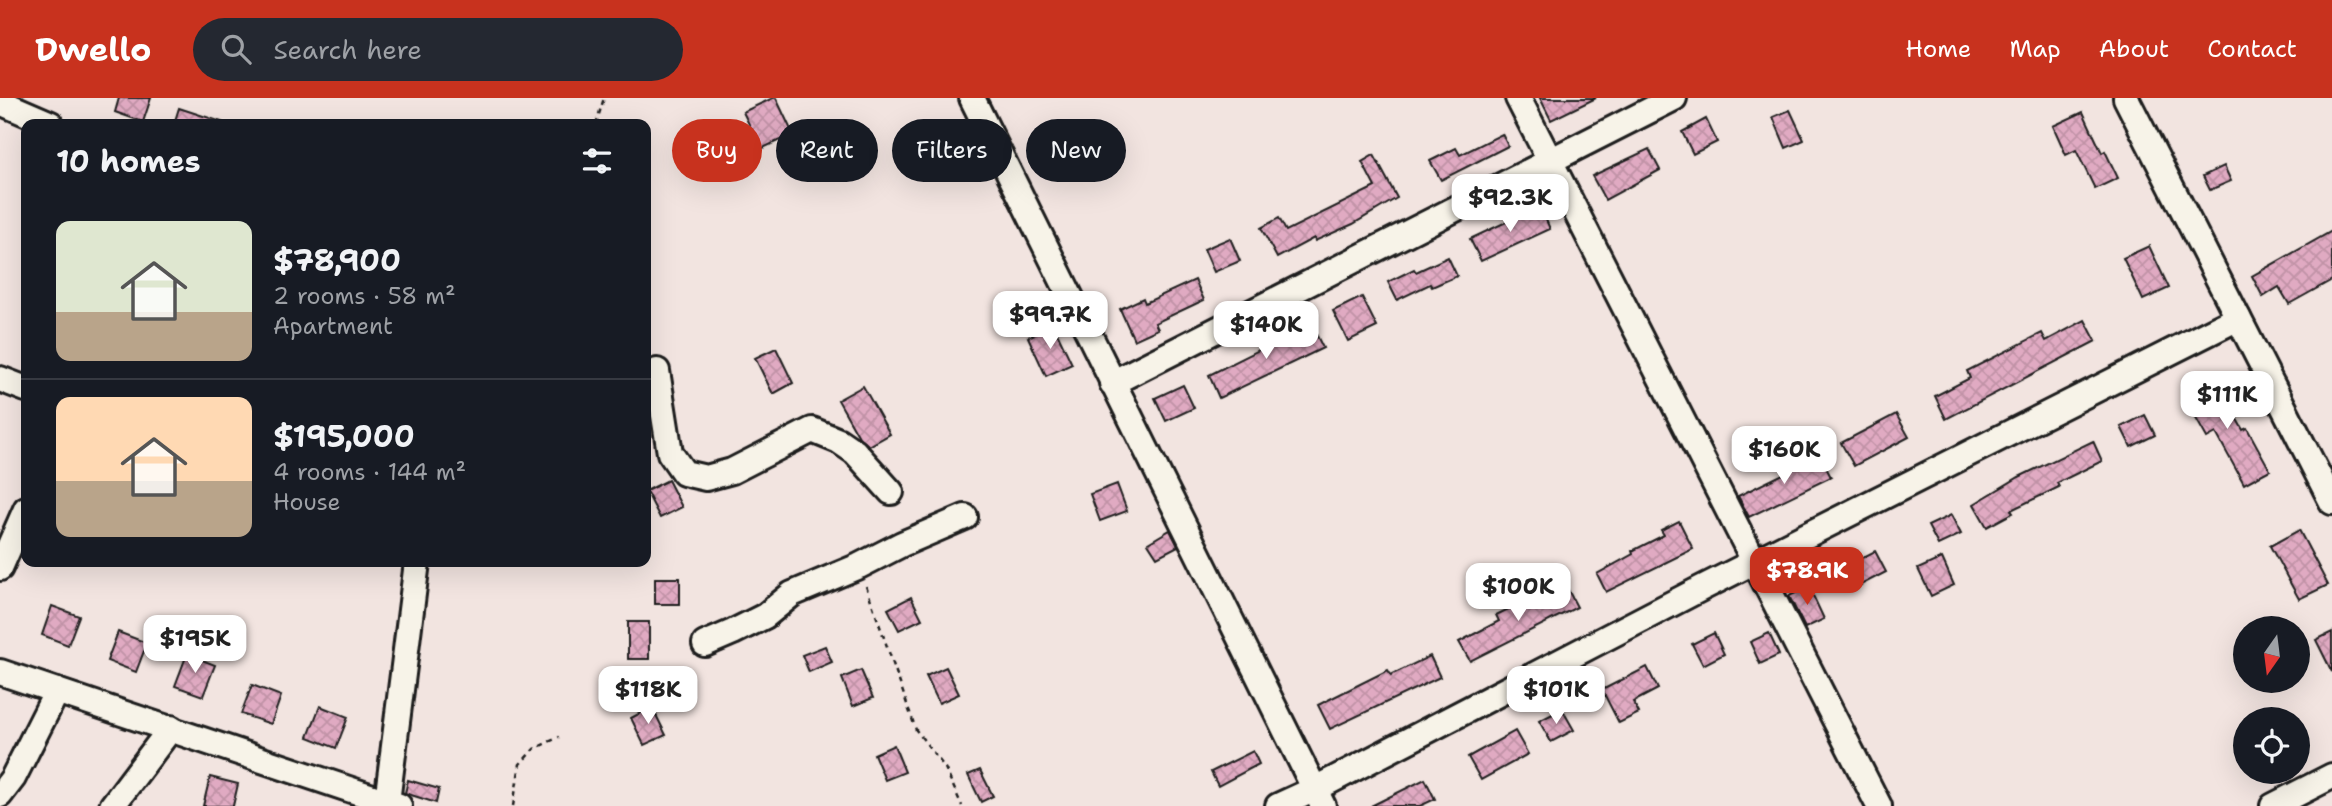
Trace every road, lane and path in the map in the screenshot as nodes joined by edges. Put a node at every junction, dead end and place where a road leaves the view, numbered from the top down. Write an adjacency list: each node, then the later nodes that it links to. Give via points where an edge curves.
1 (604, 98): 8 (path)
2 (972, 98): 13 (street)
3 (1518, 98): 9 (street)
4 (1674, 98): 9 (street)
5 (2126, 98): 10 (street)
6 (14, 104): 7 (street)
7 (42, 119)
8 (598, 119)
9 (1550, 162): 13 (street); 19 (street)
10 (2238, 318): 16 (street); 19 (street)
11 (657, 371): 15 (street, via 670,453 684,473 706,478 732,471 812,430 855,452)
12 (0, 379): 14 (street)
13 (1112, 383): 30 (street)
14 (21, 387)
15 (891, 492)
16 (2332, 502)
17 (965, 517): 20 (street)
18 (21, 520): 22 (street)
19 (1754, 562): 30 (street); 36 (street)
20 (859, 566): 23 (street, via 792,594 765,616); 34 (path, via 916,730 945,768)
21 (417, 567): 31 (street)
22 (0, 568)
23 (705, 644)
24 (1, 675): 25 (street)
25 (57, 691): 26 (street); 29 (street)
26 (171, 728): 31 (street); 32 (street)
27 (559, 737): 33 (path, via 534,749 520,764)
28 (2332, 776): 37 (street)
29 (0, 795)
30 (1319, 798): 35 (street)
31 (393, 804)
32 (112, 806)
33 (513, 806)
34 (962, 806)
35 (1278, 806)
36 (1879, 806)
37 (2273, 806)

